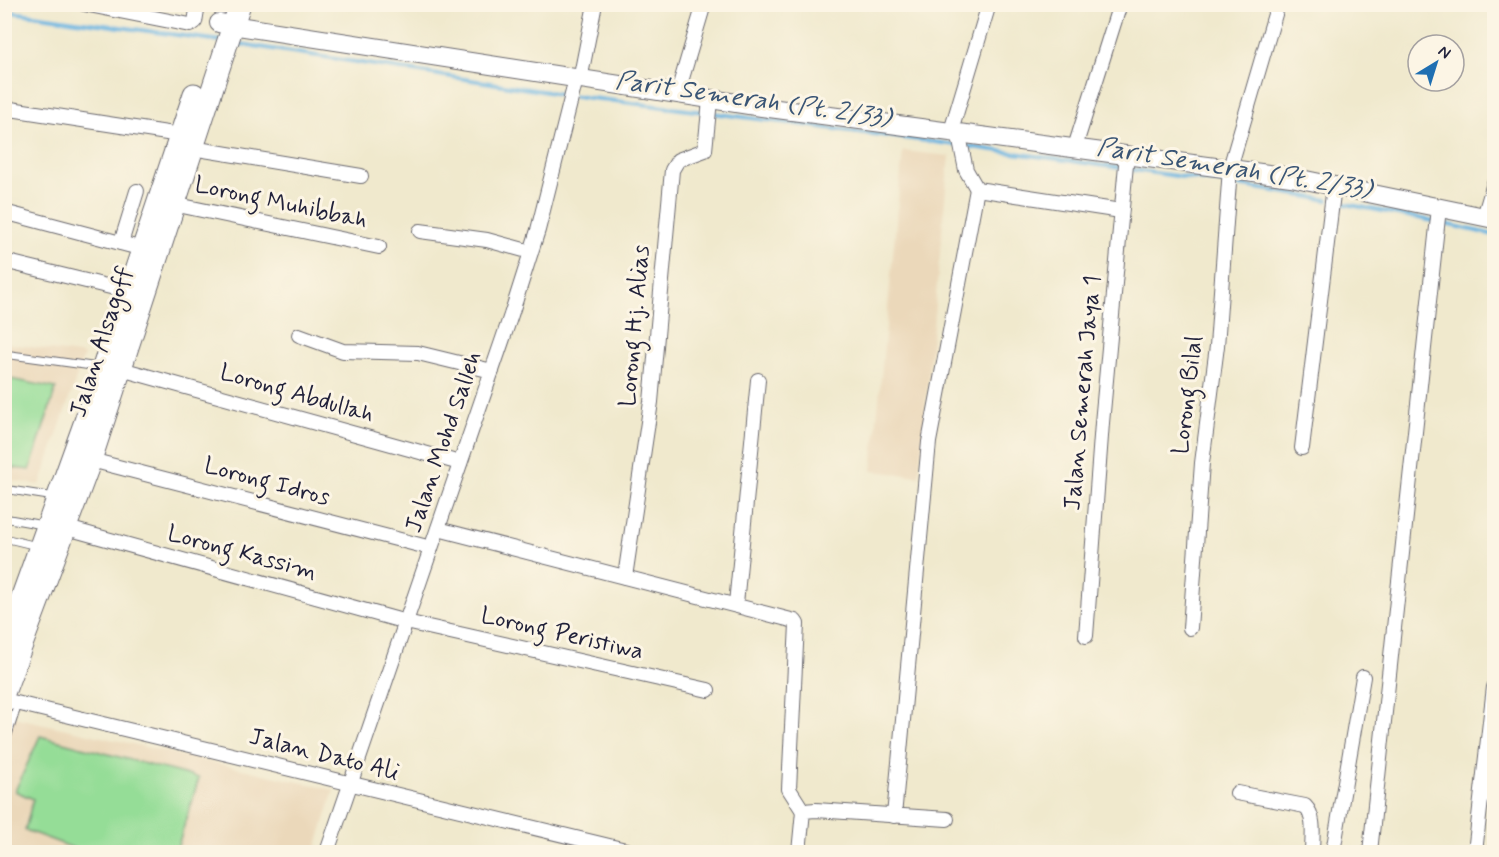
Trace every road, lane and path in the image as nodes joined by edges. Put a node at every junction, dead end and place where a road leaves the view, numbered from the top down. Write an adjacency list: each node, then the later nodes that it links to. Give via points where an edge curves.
1 (84, 4): 2 (street, via 190,25 195,22)
2 (198, 4)
3 (240, 4): 9 (highway, Jalan Alsagoff)
4 (595, 4): 10 (street, Jalan Mohd Salleh)
5 (704, 4): 11 (street)
6 (989, 4): 14 (street)
7 (1120, 4): 16 (street)
8 (1278, 4): 18 (street, Lorong Bilal)
9 (225, 23): 10 (main road); 15 (highway, Jalan Alsagoff)
10 (576, 84): 11 (main road); 33 (street, Jalan Mohd Salleh)
11 (677, 95): 12 (main road)
12 (710, 105): 14 (main road); 52 (street, Lorong Hj. Alias, via 705,150 678,160 672,170 651,402)
13 (4, 108): 15 (street)
14 (955, 131): 16 (main road); 21 (street, via 966,170)
15 (186, 141): 19 (street); 24 (highway, Jalan Alsagoff); 32 (highway, Jalan Alsagoff)
16 (1076, 147): 17 (main road)
17 (1127, 157): 18 (main road); 25 (street, Jalan Semerah Jaya 1)
18 (1231, 170): 23 (main road); 55 (street, Lorong Bilal)
19 (361, 176)
20 (1494, 183): 28 (street)
21 (977, 189): 25 (street); 66 (street, via 929,442)
22 (137, 191): 30 (street)
23 (1333, 197): 27 (main road); 41 (street)
24 (173, 204): 31 (street, Lorong Muhibbah); 38 (highway, Jalan Alsagoff)
25 (1121, 211): 56 (street, Jalan Semerah Jaya 1)
26 (4, 212): 30 (street)
27 (1438, 217): 28 (main road); 73 (street)
28 (1489, 218)
29 (420, 231): 33 (street, via 487,240)
30 (121, 243): 32 (street)
31 (379, 247)
32 (142, 249): 35 (highway, Jalan Alsagoff)
33 (531, 252): 39 (street, Jalan Mohd Salleh)
34 (4, 261): 35 (street)
35 (127, 291): 38 (highway, Jalan Alsagoff)
36 (299, 335): 39 (street, via 343,351 418,353)
37 (4, 354): 38 (lane)
38 (111, 368): 42 (highway, Jalan Alsagoff); 43 (street, Lorong Abdullah); 45 (highway, Jalan Alsagoff)
39 (492, 371): 43 (street, Jalan Mohd Salleh)
40 (758, 380): 53 (street)
41 (1302, 448)
42 (91, 460): 47 (highway, Jalan Alsagoff); 51 (street, Lorong Idros)
43 (460, 463): 48 (street, Jalan Mohd Salleh)
44 (4, 489): 45 (lane)
45 (57, 497): 47 (highway, Jalan Alsagoff)
46 (4, 518): 47 (lane)
47 (57, 527): 50 (highway, Jalan Alsagoff); 54 (street, Lorong Kassim); 61 (highway, Jalan Alsagoff)
48 (438, 529): 51 (street, Jalan Mohd Salleh); 52 (street)
49 (4, 538): 50 (lane)
50 (40, 547): 57 (highway, Jalan Alsagoff)
51 (431, 548): 54 (street, Jalan Mohd Salleh)
52 (626, 577): 53 (street)
53 (736, 604): 65 (street, via 797,622 789,789)
54 (406, 622): 60 (street, Lorong Peristiwa); 63 (street, Jalan Mohd Salleh)
55 (1190, 628)
56 (1086, 636)
57 (5, 645)
58 (1363, 677): 72 (street)
59 (1494, 687): 74 (street)
60 (708, 690)
61 (9, 699): 62 (lane); 63 (street, Jalan Dato Ali)
62 (4, 747)
63 (351, 785): 68 (street, Jalan Mohd Salleh); 69 (street, Jalan Dato Ali)
64 (1237, 794): 71 (street, via 1305,806 1310,811)
65 (803, 811): 66 (street); 70 (street)
66 (894, 816): 67 (street)
67 (947, 819)
68 (327, 852)
69 (634, 852)
70 (798, 852)
71 (1312, 852)
72 (1333, 852)
73 (1370, 852)
74 (1475, 852)

